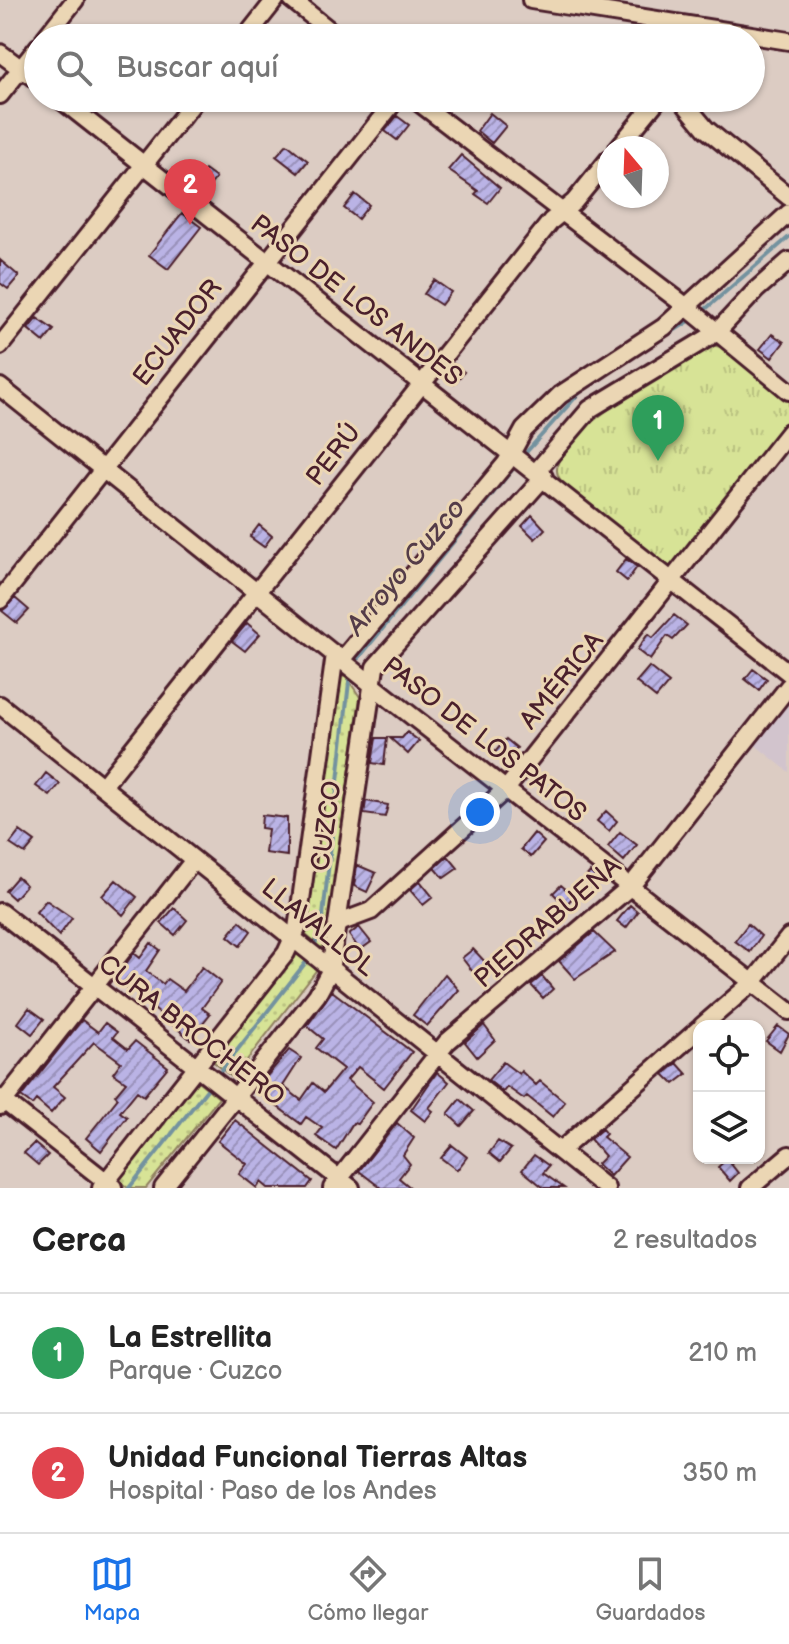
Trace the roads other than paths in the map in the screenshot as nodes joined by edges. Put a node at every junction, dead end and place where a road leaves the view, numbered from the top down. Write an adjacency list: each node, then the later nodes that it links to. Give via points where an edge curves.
1 (75, 0): 5 (street)
2 (275, 0): 6 (street)
3 (292, 0): 7 (street)
4 (531, 0): 8 (street)
5 (56, 24)
6 (256, 24)
7 (322, 24)
8 (650, 24)
9 (765, 39): 10 (street)
10 (789, 41)
11 (0, 53): 13 (street)
12 (24, 65): 13 (street)
13 (22, 68): 14 (street)
14 (0, 95)
15 (76, 112): 22 (street, PASO DE LOS ANDES)
16 (186, 112): 22 (street)
17 (386, 112): 28 (street, ECUADOR)
18 (432, 112): 25 (street)
19 (648, 112): 21 (street)
20 (692, 112): 24 (street)
21 (628, 136)
22 (143, 166): 28 (street, PASO DE LOS ANDES); 30 (street)
23 (597, 173): 25 (street, PERÚ)
24 (789, 197)
25 (563, 211): 29 (street); 31 (street, PERÚ)
26 (789, 213): 29 (street)
27 (789, 261): 29 (street, CUZCO)
28 (265, 262): 31 (street, PASO DE LOS ANDES); 36 (street, ECUADOR)
29 (700, 319): 33 (street); 35 (street, CUZCO); 35 (street, via 634,348 560,395 524,430)
30 (0, 346)
31 (422, 381): 35 (street, PASO DE LOS ANDES); 38 (street, PERÚ)
32 (0, 387): 36 (street, PASO DE LOS PATOS)
33 (789, 391)
34 (789, 432): 37 (street, AMÉRICA)
35 (527, 464): 37 (street, PASO DE LOS ANDES); 40 (street); 40 (street, CUZCO, via 380,660)
36 (103, 468): 38 (street, PASO DE LOS PATOS); 39 (street, ECUADOR)
37 (674, 580): 41 (street, PASO DE LOS ANDES); 45 (street, AMÉRICA)
38 (255, 592): 40 (street, PASO DE LOS PATOS); 44 (street, PERÚ)
39 (0, 600)
40 (351, 667): 45 (street, PASO DE LOS PATOS); 49 (street, CUZCO); 51 (street, via 303,884)
41 (789, 673)
42 (789, 686): 47 (street, PIEDRABUENA)
43 (0, 705): 44 (street, LLAVALLOL)
44 (103, 786): 46 (street, LLAVALLOL)
45 (507, 788): 47 (street, PASO DE LOS PATOS); 49 (street, AMÉRICA, via 371,911)
46 (194, 860): 51 (street, LLAVALLOL); 54 (street)
47 (631, 886): 53 (street, PASO DE LOS PATOS); 58 (street, PIEDRABUENA)
48 (0, 912): 54 (street, CURA BROCHERO)
49 (339, 923): 52 (street, CUZCO)
50 (789, 937): 53 (street)
51 (298, 943): 52 (street, LLAVALLOL); 59 (street)
52 (326, 967): 58 (street, LLAVALLOL); 60 (street, CUZCO, via 317,995)
53 (753, 982): 55 (street, PASO DE LOS PATOS); 56 (street)
54 (94, 986): 59 (street, CURA BROCHERO); 61 (street)
55 (789, 1011)
56 (709, 1020)
57 (693, 1034): 62 (street)
58 (436, 1053): 62 (street, LLAVALLOL); 64 (street, PIEDRABUENA)
59 (203, 1070): 60 (street, CURA BROCHERO); 65 (street)
60 (232, 1093): 64 (street, CURA BROCHERO); 66 (street, CUZCO)
61 (1, 1102): 65 (street)
62 (560, 1151): 67 (street, LLAVALLOL)
63 (789, 1155): 68 (street)
64 (341, 1185)
65 (107, 1186)
66 (163, 1188)
67 (606, 1188)
68 (750, 1188)

